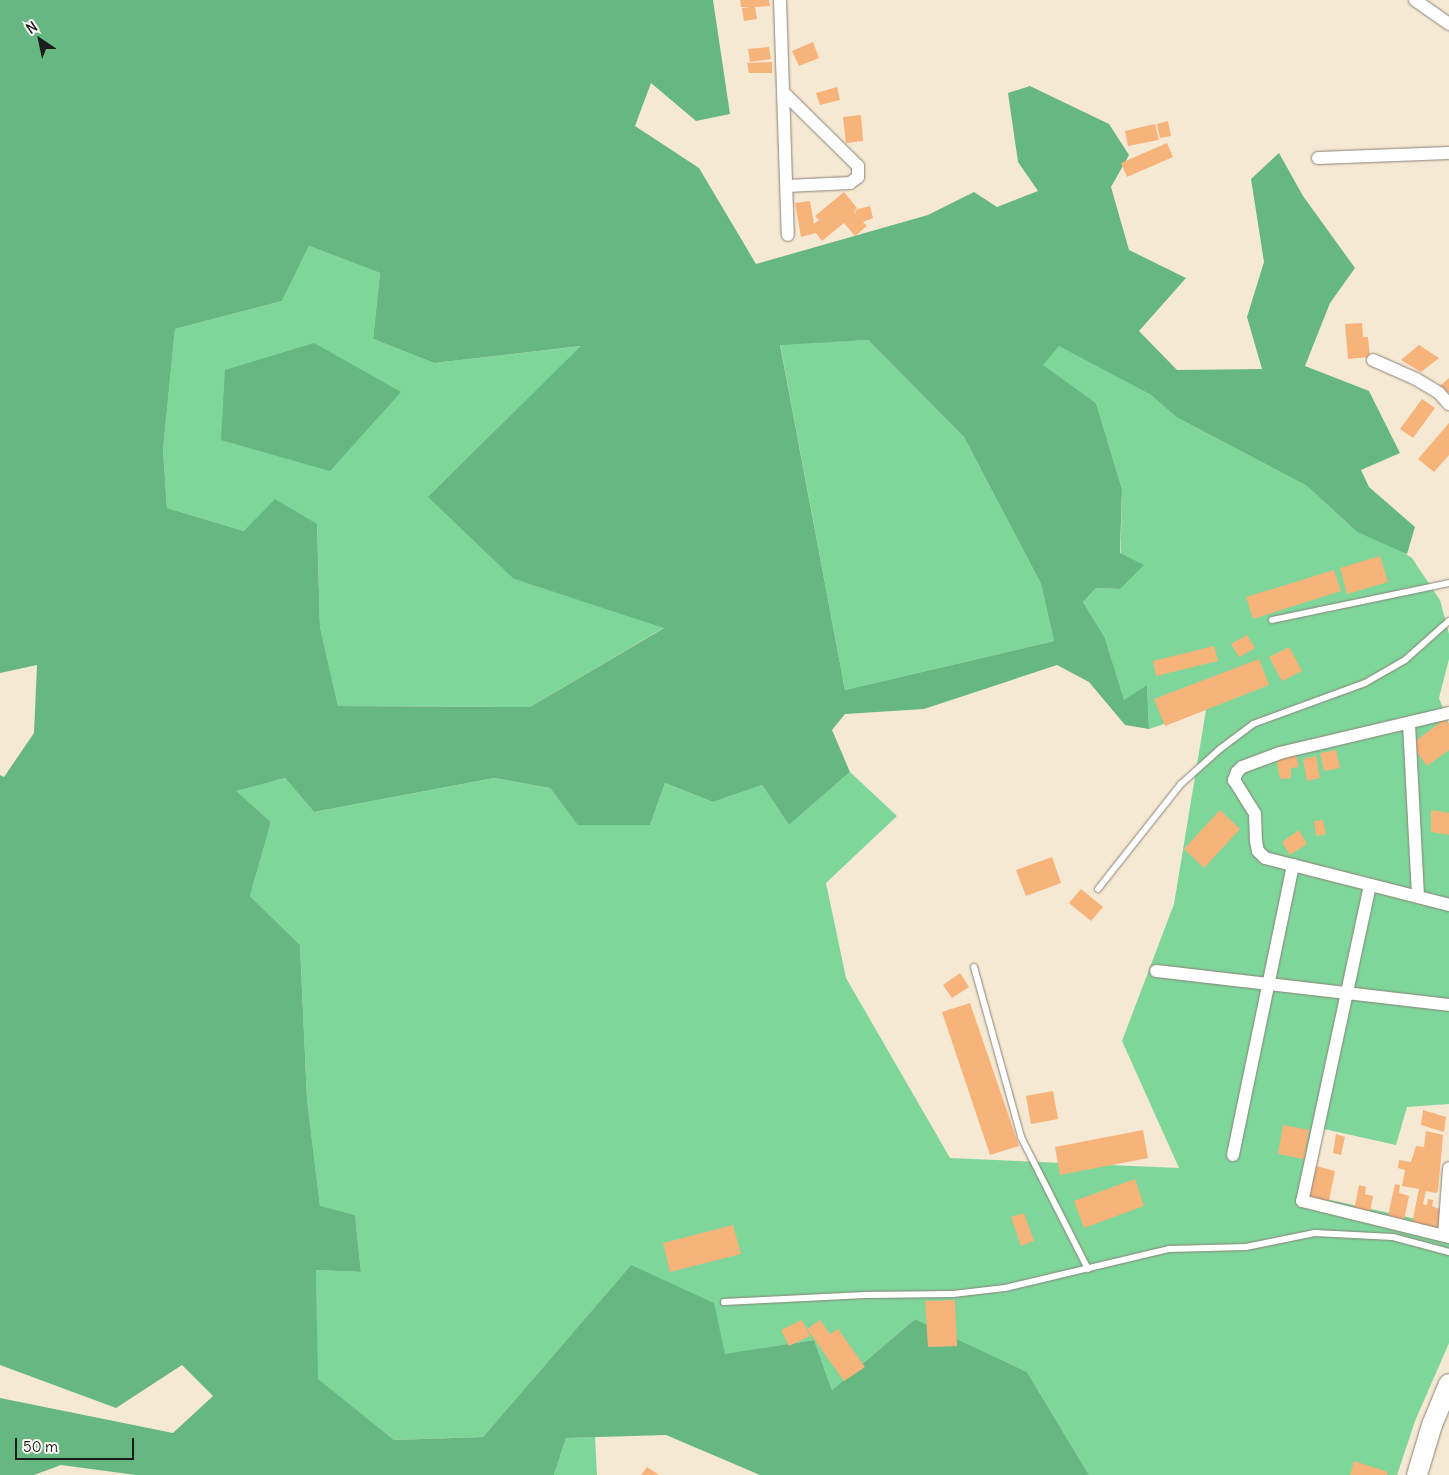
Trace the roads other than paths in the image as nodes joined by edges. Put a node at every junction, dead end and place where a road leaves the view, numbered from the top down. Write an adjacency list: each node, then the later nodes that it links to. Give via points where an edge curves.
1 (780, 0): 4 (street)
2 (1415, 0): 3 (street)
3 (1449, 24)
4 (783, 92): 7 (street); 7 (street, via 858,166 858,177 850,183)
5 (1449, 153): 6 (street)
6 (1318, 158)
7 (787, 186): 8 (street)
8 (788, 235)
9 (1373, 360): 10 (street, via 1416,379 1439,393)
10 (1449, 404)
11 (1449, 583): 12 (lane)
12 (1272, 620)
13 (1449, 621): 18 (lane, via 1405,660 1365,683 1253,724 1220,749 1181,784)
14 (1449, 713): 15 (street)
15 (1409, 724): 16 (street, via 1280,753 1237,772 1234,780 1255,814 1258,851 1266,858); 19 (street)
16 (1293, 865): 17 (street); 23 (street)
17 (1370, 884): 19 (street); 24 (street)
18 (1098, 889)
19 (1418, 897): 20 (street)
20 (1449, 905)
21 (974, 967): 30 (lane, via 1021,1137)
22 (1156, 971): 23 (street)
23 (1268, 984): 24 (street); 26 (street)
24 (1346, 993): 25 (street); 28 (street, via 1302,1201)
25 (1449, 1004)
26 (1233, 1156)
27 (1449, 1168): 28 (street)
28 (1447, 1236)
29 (1449, 1252): 30 (lane, via 1393,1237 1315,1233 1246,1247 1169,1249)
30 (1088, 1269): 31 (lane, via 1005,1288 953,1294)
31 (724, 1302)
32 (1449, 1384): 33 (highway)
33 (1417, 1475)

